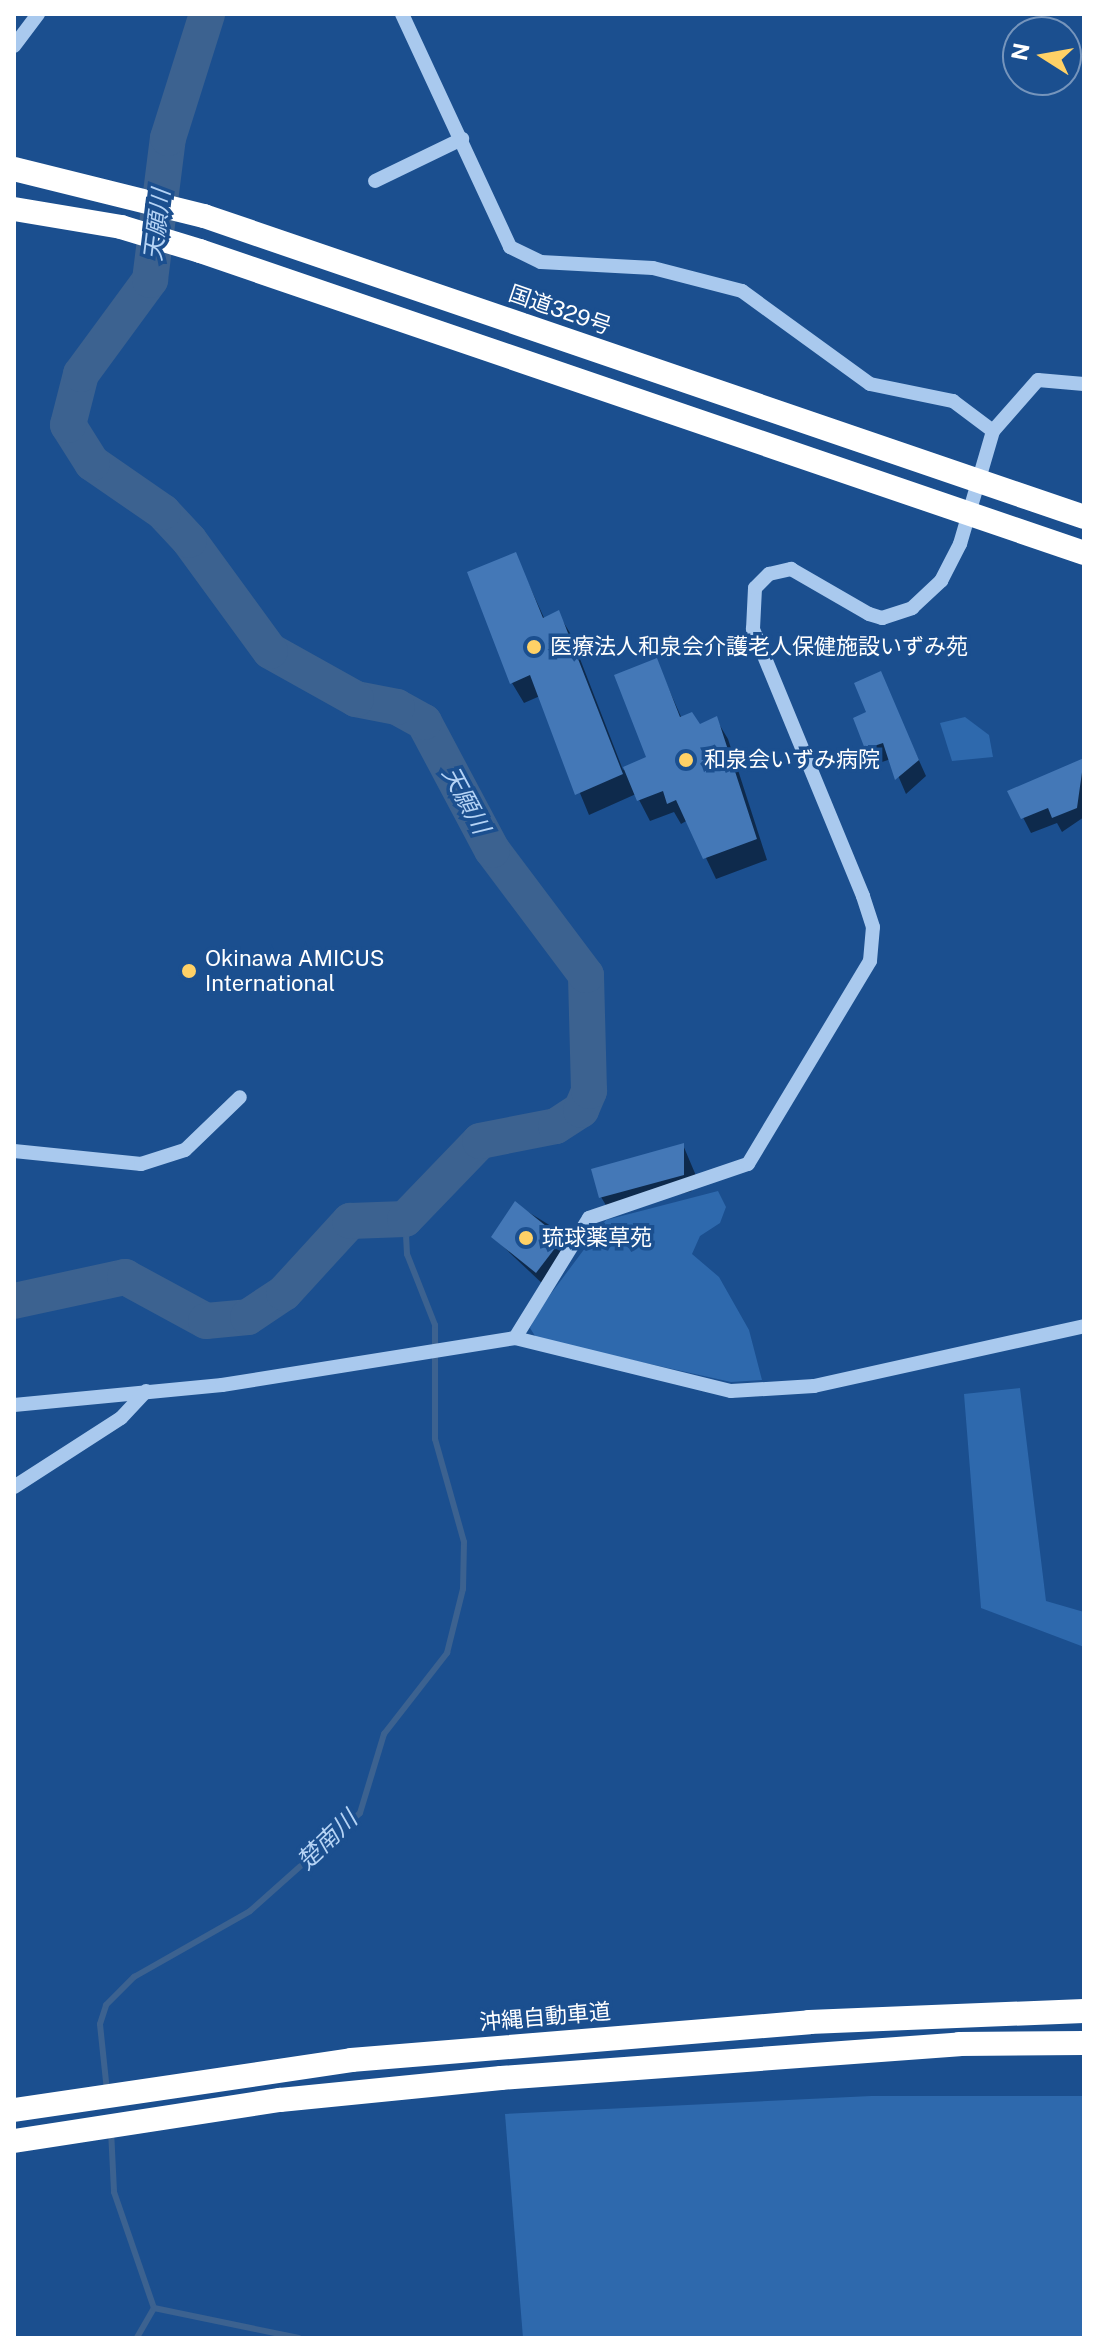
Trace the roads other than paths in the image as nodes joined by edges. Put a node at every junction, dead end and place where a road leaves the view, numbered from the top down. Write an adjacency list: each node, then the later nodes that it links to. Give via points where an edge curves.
1 (38, 14): 3 (street)
2 (402, 14): 4 (street)
3 (14, 46)
4 (462, 139): 6 (street); 9 (street, via 510,247 525,256 653,268 742,291 870,384 953,401)
5 (14, 169): 10 (highway, 国道329号, via 204,216)
6 (375, 181)
7 (14, 209): 11 (highway, via 121,227 200,251)
8 (1084, 384): 9 (street, via 1038,380)
9 (993, 431): 10 (street)
10 (980, 481): 11 (street); 12 (highway, 国道329号)
11 (970, 516): 13 (highway); 17 (street, via 941,581 893,617 853,607 791,569 769,574 755,588 753,629 863,896 873,927 870,961 748,1164 589,1218)
12 (1084, 517)
13 (1084, 553)
14 (240, 1097): 15 (street, via 185,1150 141,1164)
15 (14, 1151)
16 (1084, 1326): 17 (street, via 814,1386 731,1391)
17 (515, 1338): 18 (street)
18 (146, 1391): 19 (street); 20 (street, via 121,1418)
19 (14, 1405)
20 (14, 1487)
21 (1084, 2011): 23 (highway, 沖縄自動車道, via 491,2048)
22 (1084, 2043): 24 (highway, via 755,2058 353,2091)
23 (14, 2110)
24 (14, 2141)

